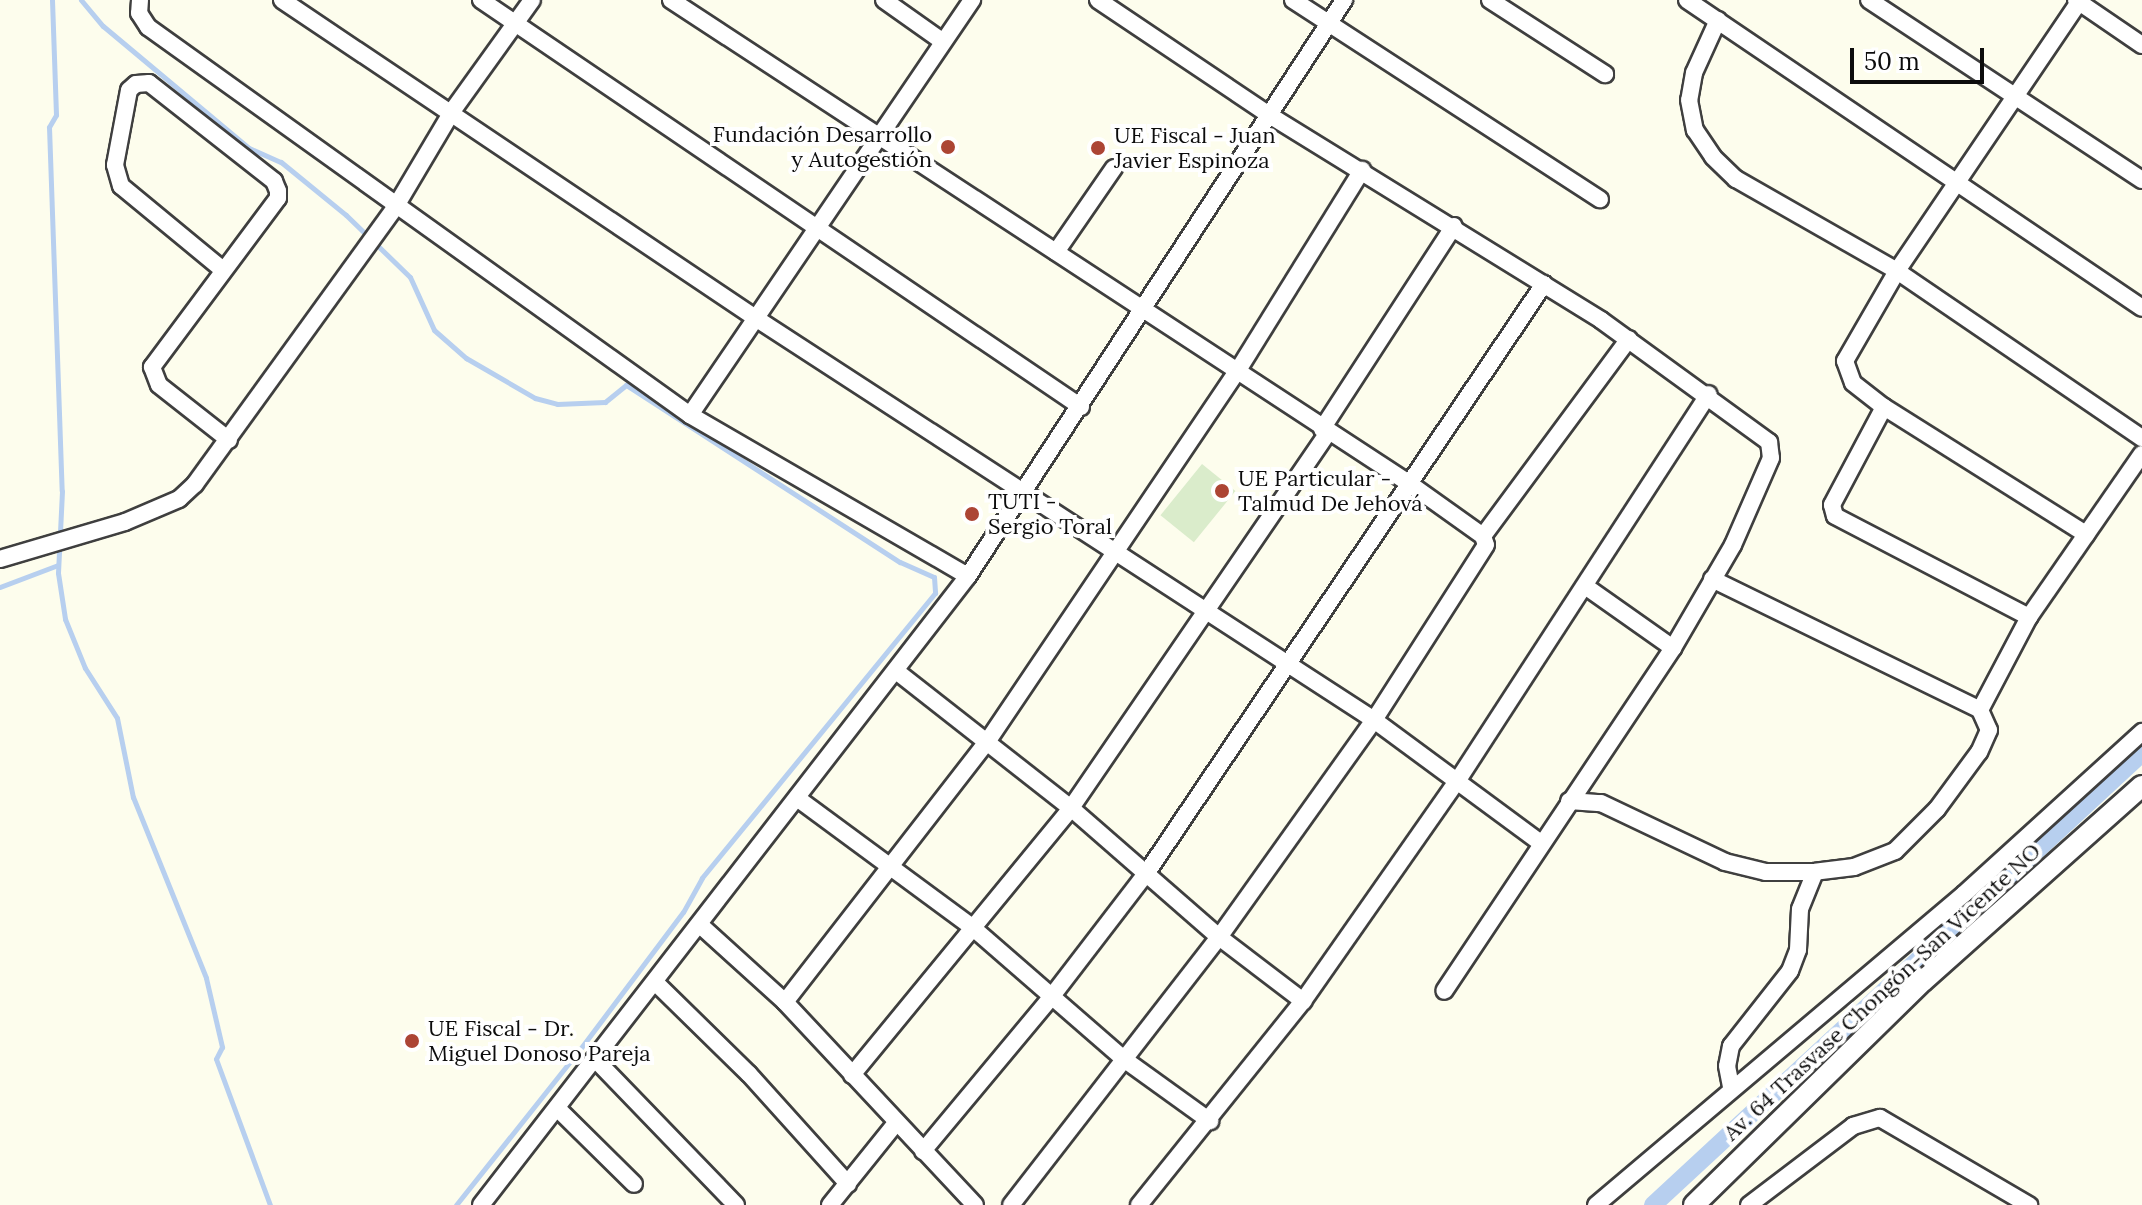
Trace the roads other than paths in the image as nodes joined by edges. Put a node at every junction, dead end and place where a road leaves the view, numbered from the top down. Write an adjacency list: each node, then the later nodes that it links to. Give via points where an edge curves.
1 (140, 0): 30 (street, via 139,13 148,27)
2 (282, 0): 22 (street)
3 (481, 0): 17 (street)
4 (532, 0): 17 (street)
5 (671, 0): 24 (street)
6 (884, 0): 18 (street)
7 (972, 0): 18 (street)
8 (1098, 0): 23 (street)
9 (1293, 0): 16 (street)
10 (1344, 0): 16 (street)
11 (1490, 0): 20 (street)
12 (1687, 0): 15 (street)
13 (1869, 0): 21 (street)
14 (2078, 1): 19 (street); 21 (street)
15 (1716, 12): 28 (street); 35 (street, via 1689,100 1695,130 1713,157 1736,179)
16 (1328, 22): 23 (street); 29 (street)
17 (516, 23): 22 (street); 32 (street)
18 (942, 41): 24 (street)
19 (2142, 45)
20 (1605, 74)
21 (2013, 97): 27 (street); 28 (street)
22 (453, 110): 30 (street); 39 (street)
23 (1266, 113): 26 (street); 38 (street)
24 (877, 137): 32 (street); 33 (street)
25 (1114, 168): 33 (street)
26 (1362, 170): 31 (street); 41 (street)
27 (2142, 180)
28 (1956, 182): 35 (street); 37 (street)
29 (1600, 199)
30 (396, 206): 45 (street); 48 (street)
31 (1454, 226): 36 (street); 46 (street)
32 (816, 228): 39 (street); 43 (street)
33 (1056, 252): 38 (street)
34 (223, 270): 34 (street, via 278,198 274,181 149,83 136,84 129,90 115,165 121,186); 48 (street, via 152,367 159,385)
35 (1897, 271): 44 (street, via 1845,361 1853,383); 47 (street)
36 (1544, 284): 40 (street); 50 (street)
37 (2142, 308)
38 (1145, 310): 41 (street); 43 (street)
39 (757, 319): 45 (street); 51 (street)
40 (1629, 339): 42 (street); 53 (street)
41 (1237, 371): 46 (street); 54 (street)
42 (1709, 394): 57 (street, via 1760,432 1769,442 1771,458); 58 (street)
43 (1081, 407): 51 (street)
44 (1884, 407): 52 (street); 60 (street, via 1832,505 1835,516)
45 (690, 415): 56 (street)
46 (1325, 431): 50 (street); 59 (street)
47 (2142, 438)
48 (229, 440): 55 (street, via 179,499 125,522)
49 (2142, 454): 52 (street)
50 (1410, 484): 53 (street); 62 (street)
51 (1026, 491): 54 (street); 56 (street)
52 (2086, 534): 60 (street)
53 (1483, 536): 65 (street, via 1485,553)
54 (1114, 551): 59 (street); 67 (street)
55 (0, 559)
56 (968, 576): 63 (street)
57 (1712, 579): 61 (street); 64 (street)
58 (1585, 586): 61 (street); 68 (street)
59 (1205, 610): 62 (street); 72 (street)
60 (2029, 617): 64 (street)
61 (1673, 648): 71 (street)
62 (1290, 666): 65 (street); 75 (street)
63 (896, 671): 67 (street); 70 (street)
64 (1980, 710): 76 (street, via 1988,738 1919,832 1877,861)
65 (1374, 720): 68 (street); 79 (street)
66 (2142, 732): 88 (street, via 1964,894)
67 (987, 742): 72 (street); 74 (street)
68 (1458, 780): 73 (street); 83 (street)
69 (2142, 786): 102 (street, Av. 64 Trasvase Chongón-San Vicente NO, via 1923,981)
70 (797, 798): 74 (street); 77 (street)
71 (1569, 801): 73 (street); 76 (street, via 1601,803 1725,862 1766,872)
72 (1071, 808): 75 (street); 78 (street)
73 (1541, 843): 81 (street)
74 (892, 867): 78 (street); 84 (street)
75 (1148, 871): 79 (street); 82 (street)
76 (1815, 872): 88 (street, via 1800,909 1798,950 1790,971 1731,1046)
77 (699, 924): 80 (street); 84 (street)
78 (972, 927): 82 (street); 87 (street)
79 (1219, 937): 83 (street); 86 (street)
80 (656, 983): 85 (street); 94 (street, via 749,1074)
81 (1444, 991)
82 (1052, 996): 86 (street); 92 (street)
83 (1303, 1001): 90 (street)
84 (785, 1002): 87 (street)
85 (595, 1059): 89 (street); 96 (street)
86 (1125, 1060): 90 (street); 99 (street)
87 (852, 1075): 91 (street)
88 (1731, 1087): 101 (street)
89 (557, 1108): 93 (street); 95 (street)
90 (1210, 1121): 100 (street)
91 (896, 1123): 92 (street); 94 (street)
92 (923, 1151): 98 (street)
93 (634, 1184)
94 (848, 1184): 97 (street)
95 (490, 1202)
96 (736, 1205)
97 (830, 1205)
98 (975, 1205)
99 (1011, 1205)
100 (1139, 1205)
101 (1596, 1205)
102 (1694, 1205)
103 (1749, 1205): 104 (street, via 1853,1126 1880,1118)
104 (2029, 1205)

